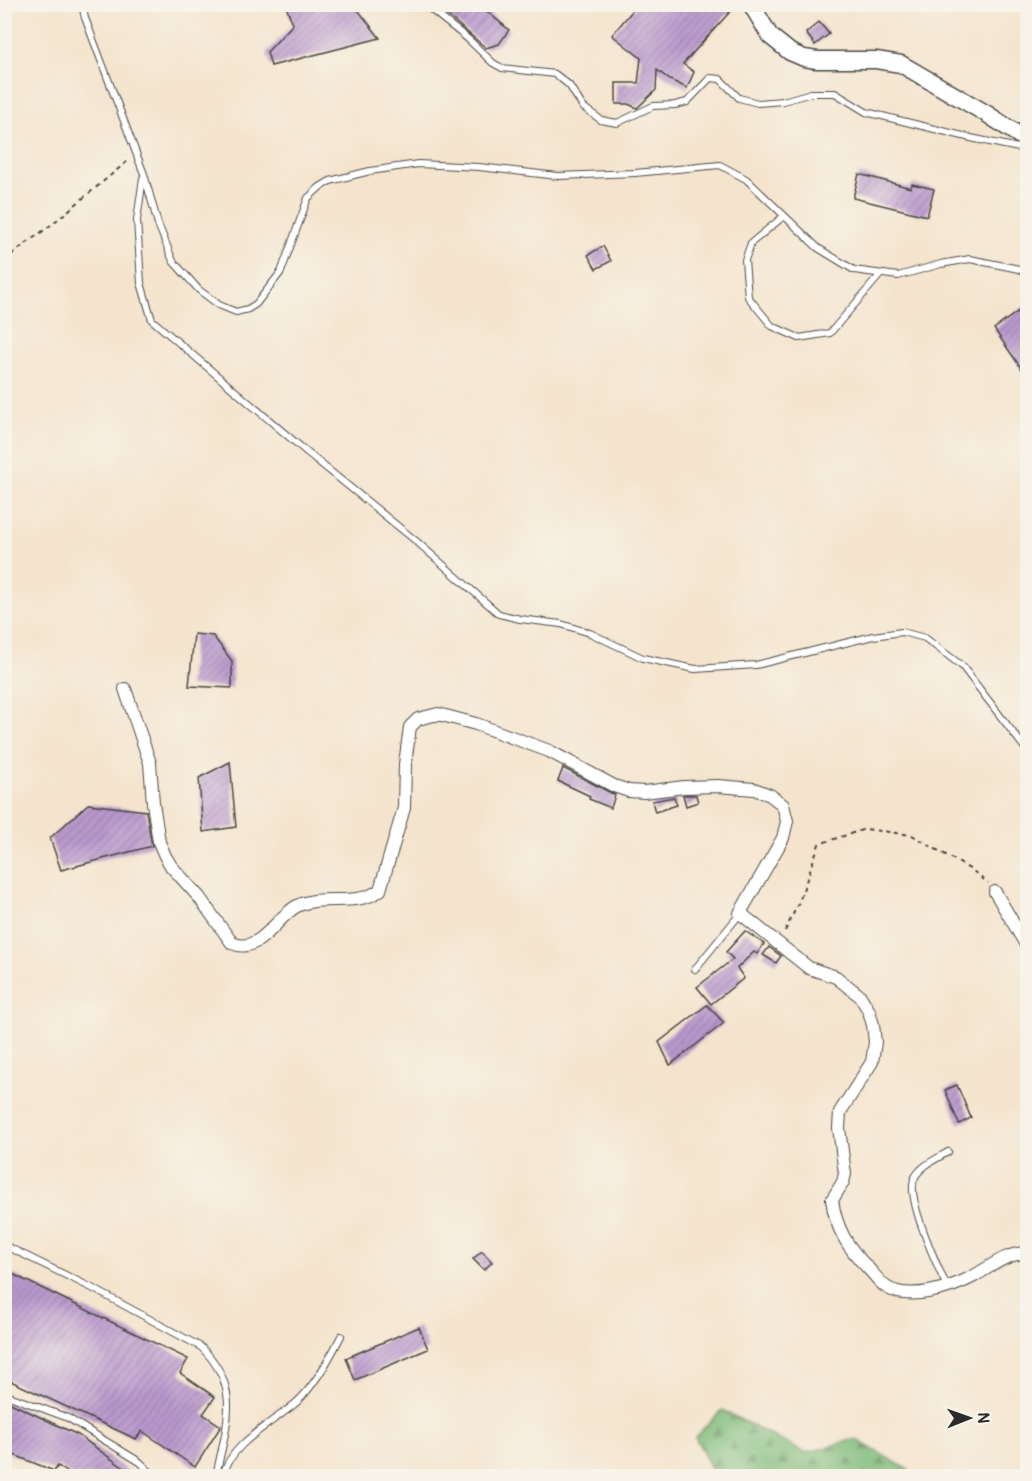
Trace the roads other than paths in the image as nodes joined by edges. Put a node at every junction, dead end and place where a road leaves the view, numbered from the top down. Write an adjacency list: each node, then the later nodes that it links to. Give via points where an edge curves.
1 (82, 4): 6 (lane)
2 (424, 4): 5 (lane, via 502,68 555,75 569,85 583,107 601,120 616,123 653,106 687,102 710,78 720,79 739,98 758,103 810,93 835,93 866,111)
3 (751, 4): 4 (main road, via 770,36 790,52 817,60 901,64)
4 (1028, 141)
5 (1028, 150)
6 (144, 174): 7 (lane, via 173,261 199,290 236,312 256,304 281,272 308,198 330,181 370,171 417,164 558,176 720,165 746,179); 11 (lane, via 137,220 141,283 152,320 499,614 571,627 643,658 695,669 756,665 873,636 910,634 925,638 962,666)
7 (784, 216): 9 (lane, via 818,248 854,270); 9 (lane, via 751,243 746,260 748,297 772,326 799,338 830,333)
8 (1028, 273): 9 (lane, via 970,259 898,276)
9 (880, 275)
10 (125, 689): 13 (street, via 150,763 154,813 165,856 232,943 239,946 254,943 303,903 358,898 380,890 404,808 410,727 418,719 438,714 549,751 629,791 718,786 754,789 771,795 783,805 787,821 783,838)
11 (1028, 752)
12 (995, 892): 14 (street)
13 (740, 913): 15 (lane); 19 (street, via 809,968 836,977 860,996 869,1011 875,1042 872,1062 840,1112 838,1128 845,1174 832,1200 838,1229 852,1252 886,1287 904,1293)
14 (1028, 948)
15 (695, 969)
16 (948, 1152): 19 (lane, via 924,1166 913,1179 918,1217)
17 (4, 1245): 23 (lane, via 94,1289 201,1347 213,1358 223,1375 230,1409)
18 (1028, 1253): 19 (street, via 1003,1257)
19 (948, 1287)
20 (341, 1336): 24 (lane, via 329,1360 298,1400 252,1435 225,1465)
21 (4, 1394): 22 (lane, via 68,1418 133,1458)
22 (154, 1476)
23 (216, 1476)
24 (223, 1476)

